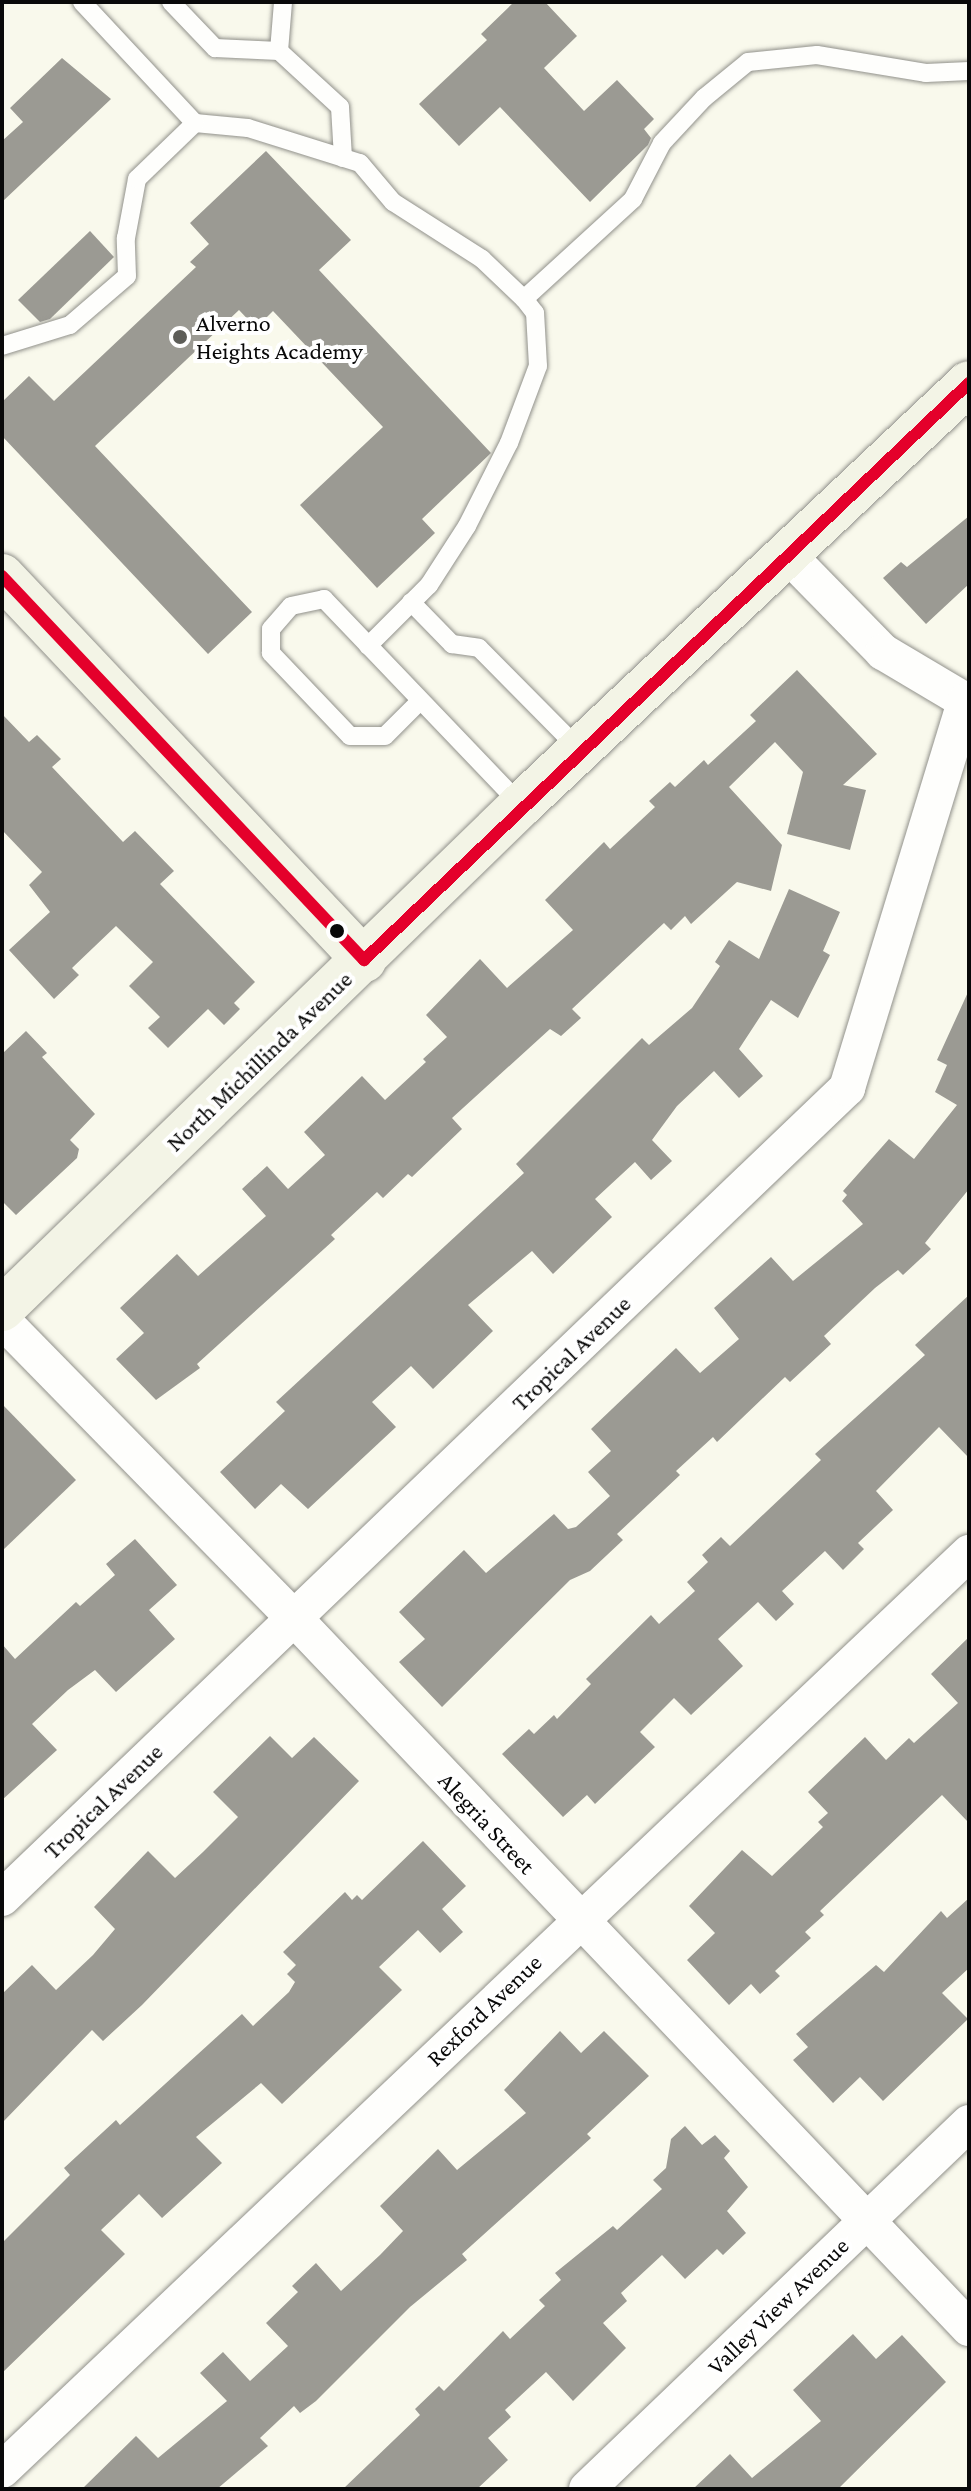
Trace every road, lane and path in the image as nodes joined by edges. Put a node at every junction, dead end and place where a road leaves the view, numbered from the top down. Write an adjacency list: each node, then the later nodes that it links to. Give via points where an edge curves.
1 (82, 2): 6 (lane)
2 (171, 2): 4 (lane, via 215,48)
3 (283, 2): 4 (lane)
4 (279, 51): 7 (lane, via 340,107)
5 (969, 71): 8 (lane, via 926,73 817,55 748,62 662,143 633,199)
6 (195, 123): 7 (lane, via 248,128); 9 (lane, via 137,179 126,238 127,276 70,325)
7 (343, 158): 8 (lane, via 360,163 393,202 482,259)
8 (524, 299): 13 (lane, via 535,313 538,366 529,392 467,526)
9 (2, 346)
10 (969, 383): 11 (street, North Michillinda Avenue)
11 (788, 555): 16 (street, via 883,652); 17 (street, North Michillinda Avenue)
12 (2, 576): 19 (street)
13 (411, 602): 14 (lane); 17 (lane, via 452,644 479,648)
14 (368, 646): 15 (lane); 15 (lane, via 324,599 291,606 271,629 271,653 350,736 385,736)
15 (420, 701): 18 (lane)
16 (967, 702): 23 (street, Tropical Avenue, via 847,1088)
17 (580, 750): 18 (street, North Michillinda Avenue)
18 (521, 805): 19 (street, North Michillinda Avenue)
19 (364, 960): 20 (street, North Michillinda Avenue)
20 (2, 1309)
21 (2, 1320): 23 (street, Alegria Street)
22 (969, 1553): 25 (street, Rexford Avenue)
23 (294, 1618): 24 (street, Tropical Avenue); 25 (street, Alegria Street)
24 (2, 1898)
25 (579, 1920): 27 (street, Alegria Street); 29 (street, Rexford Avenue)
26 (969, 2123): 27 (street, Valley View Avenue)
27 (867, 2221): 28 (street, Alegria Street); 30 (street, Valley View Avenue)
28 (969, 2328)
29 (2, 2470)
30 (587, 2489)

